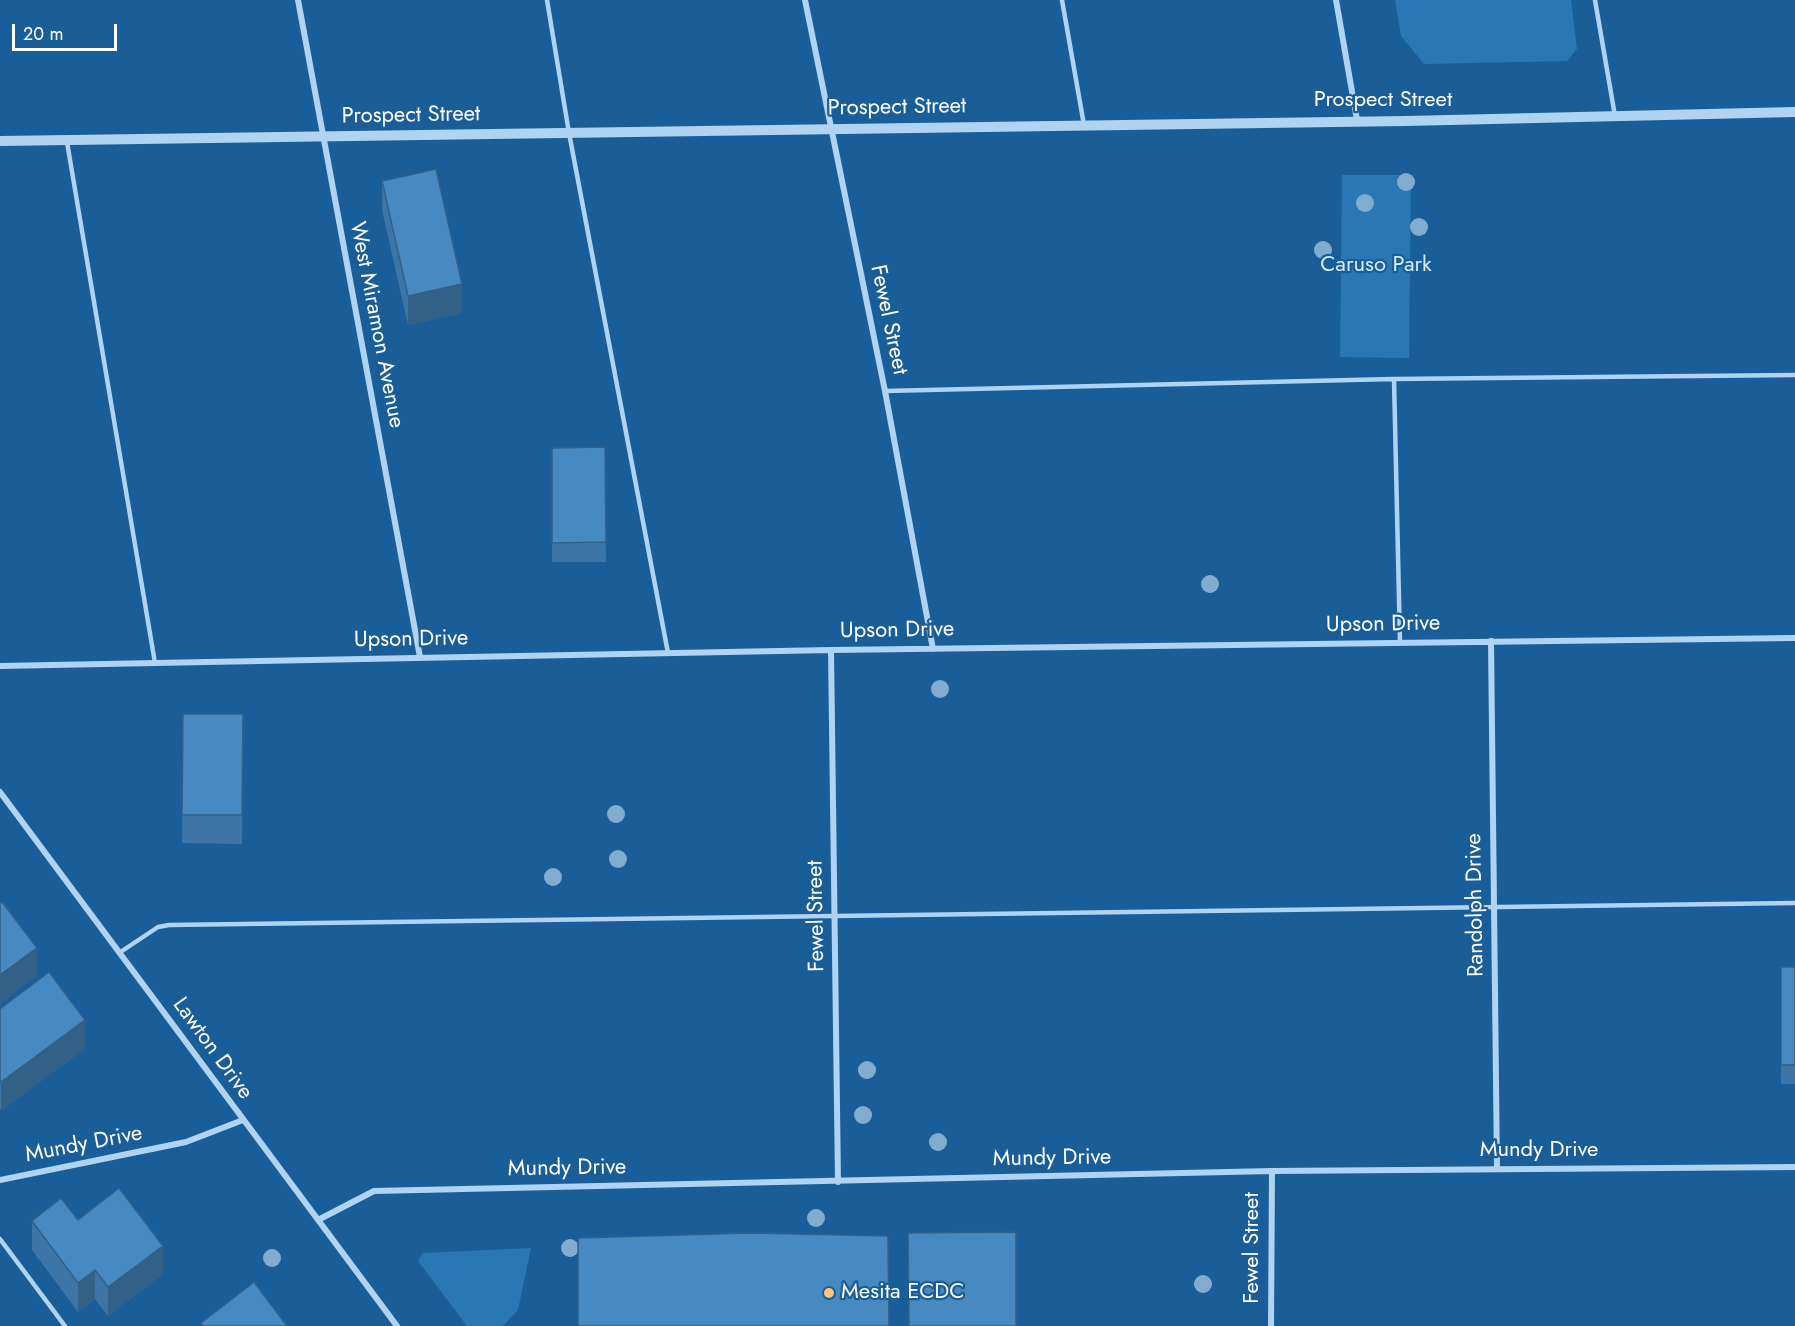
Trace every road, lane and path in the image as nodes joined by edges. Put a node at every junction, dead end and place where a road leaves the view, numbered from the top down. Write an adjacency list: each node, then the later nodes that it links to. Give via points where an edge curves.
1 (298, 0): 13 (street, West Miramon Avenue)
2 (547, 0): 12 (lane)
3 (805, 0): 11 (street, Fewel Street)
4 (1062, 0): 10 (lane)
5 (1336, 0): 9 (street)
6 (1595, 0): 8 (lane)
7 (1795, 112): 8 (street, Prospect Street)
8 (1615, 116): 9 (street, Prospect Street)
9 (1357, 120): 10 (street, Prospect Street)
10 (1084, 125): 11 (street, Prospect Street)
11 (829, 128): 12 (street, Prospect Street); 18 (street, Fewel Street)
12 (569, 133): 13 (street, Prospect Street); 24 (lane)
13 (322, 136): 14 (street, Prospect Street); 25 (street, West Miramon Avenue)
14 (67, 140): 15 (street, Prospect Street); 26 (lane)
15 (0, 141)
16 (1795, 375): 17 (lane)
17 (1394, 379): 18 (lane); 21 (lane)
18 (885, 391): 22 (street, Fewel Street)
19 (1795, 638): 20 (street, Upson Drive)
20 (1491, 641): 21 (street, Upson Drive); 30 (street, Randolph Drive)
21 (1400, 643): 22 (street, Upson Drive)
22 (933, 649): 23 (street, Upson Drive)
23 (831, 650): 24 (street, Upson Drive); 31 (street, Fewel Street)
24 (668, 653): 25 (street, Upson Drive)
25 (420, 657): 26 (street, Upson Drive)
26 (154, 663): 27 (street, Upson Drive)
27 (0, 666)
28 (0, 792): 32 (street, Lawton Drive)
29 (1795, 903): 30 (lane)
30 (1494, 906): 31 (lane); 35 (street, Randolph Drive)
31 (834, 917): 32 (lane, via 169,925 159,927); 38 (street, Fewel Street)
32 (119, 953): 33 (street, Lawton Drive)
33 (243, 1120): 37 (street, Mundy Drive, via 186,1142); 39 (street, Lawton Drive)
34 (1795, 1167): 35 (street, Mundy Drive)
35 (1497, 1169): 36 (street, Mundy Drive)
36 (1272, 1171): 38 (street, Mundy Drive); 43 (street, Fewel Street)
37 (0, 1180)
38 (838, 1182): 39 (street, Mundy Drive, via 374,1191)
39 (318, 1220): 42 (street, Lawton Drive)
40 (0, 1239): 41 (lane)
41 (66, 1326)
42 (397, 1326)
43 (1271, 1326)

